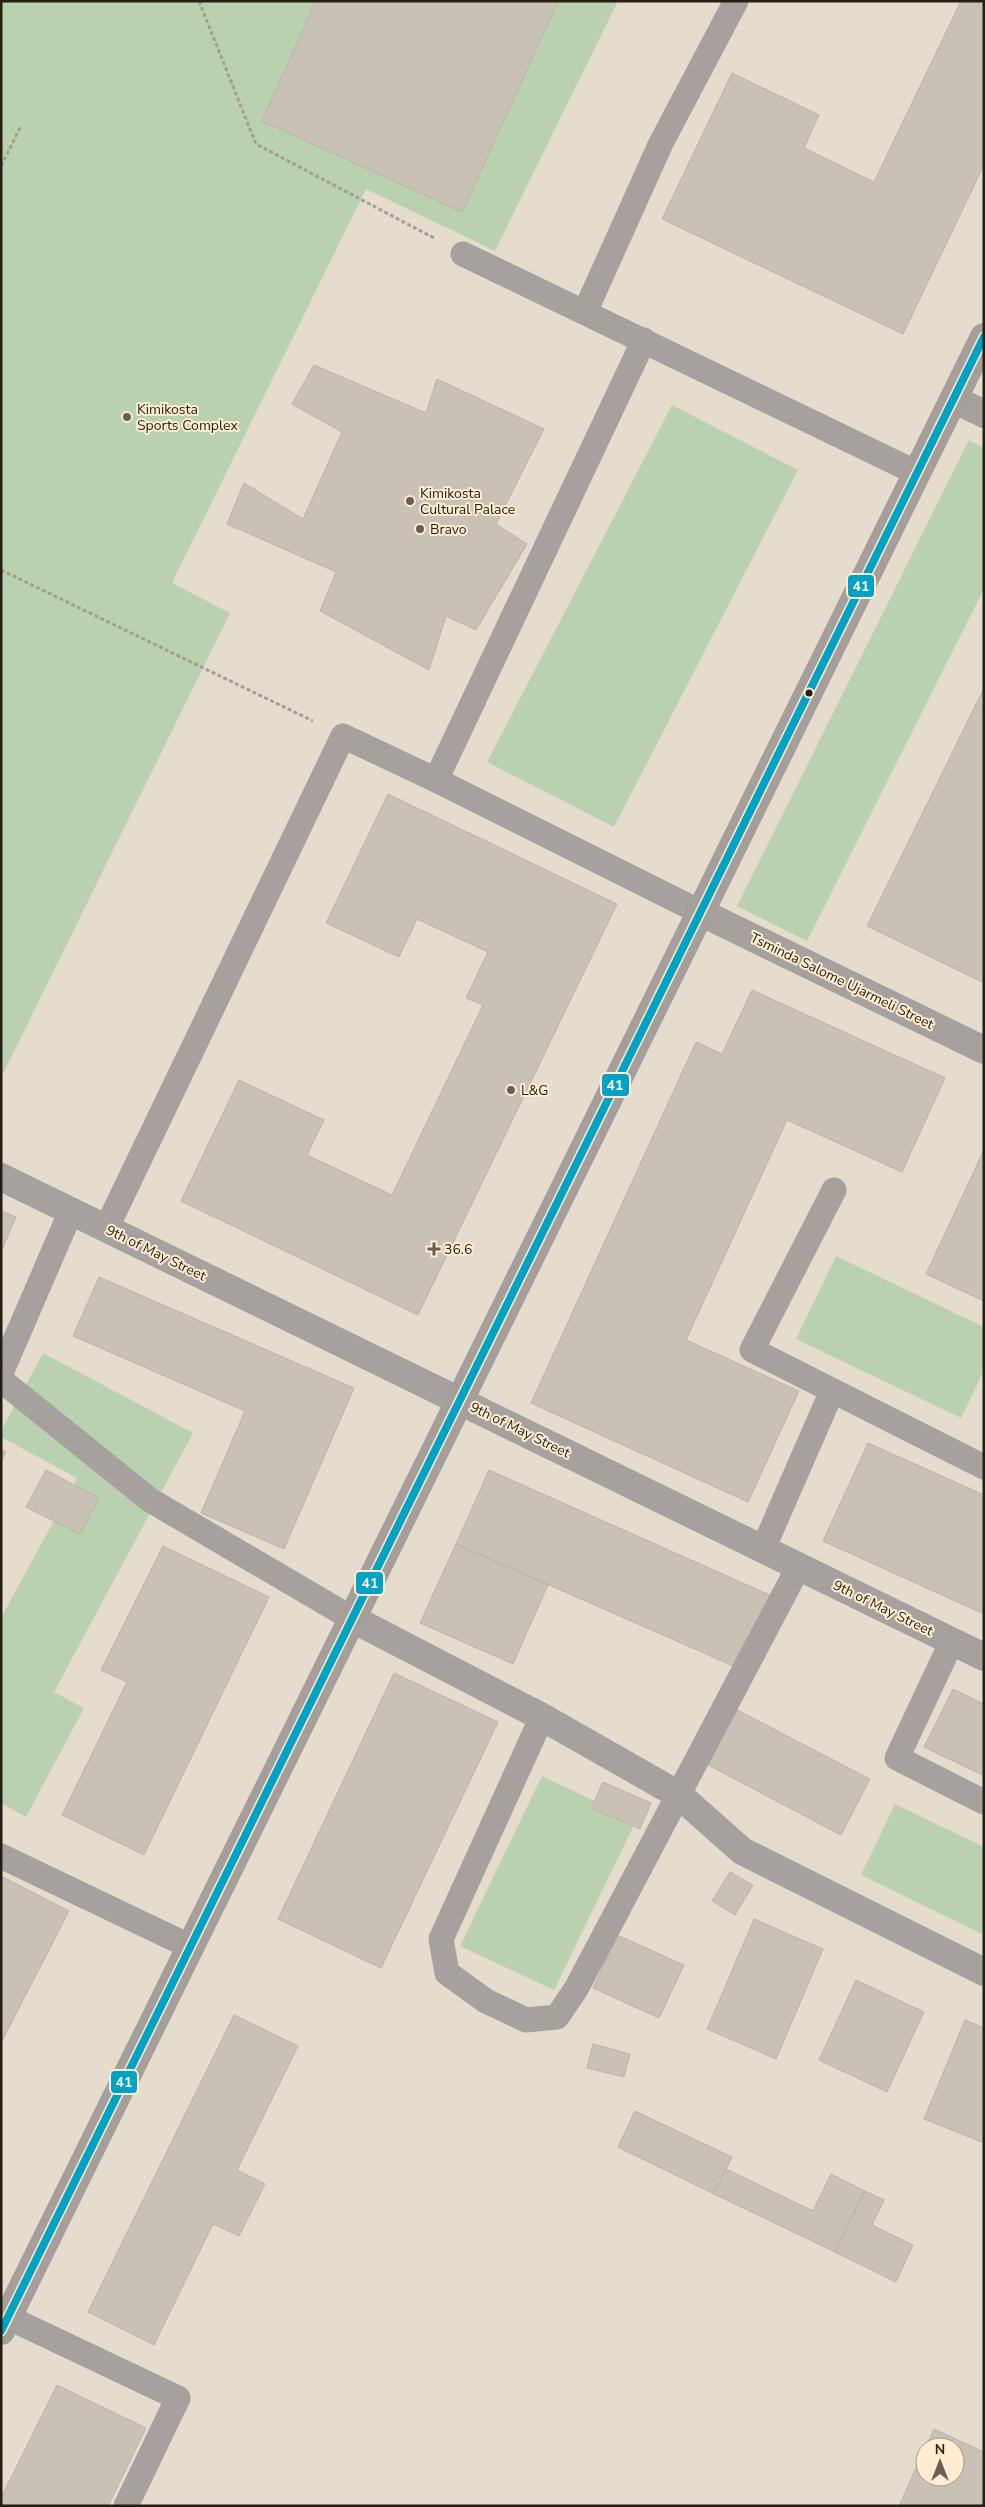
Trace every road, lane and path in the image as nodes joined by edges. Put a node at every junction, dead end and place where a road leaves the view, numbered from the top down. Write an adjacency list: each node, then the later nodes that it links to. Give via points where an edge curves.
1 (199, 1): 5 (path, via 256,144)
2 (736, 1): 6 (lane, via 661,143)
3 (20, 126): 4 (path)
4 (1, 166)
5 (463, 254): 6 (lane)
6 (585, 312): 8 (lane)
7 (984, 337): 9 (street)
8 (644, 340): 11 (lane); 14 (lane)
9 (954, 399): 10 (street); 11 (street)
10 (984, 414)
11 (916, 473): 15 (street)
12 (1, 570): 13 (path)
13 (343, 736): 14 (lane); 20 (lane)
14 (436, 780): 15 (lane)
15 (700, 912): 16 (street, Tsminda Salome Ujarmeli Street); 24 (street)
16 (984, 1050)
17 (1, 1177): 19 (street, 9th of May Street)
18 (834, 1190): 23 (lane, via 752,1350)
19 (71, 1211): 20 (street, 9th of May Street); 21 (lane)
20 (106, 1229): 24 (street, 9th of May Street)
21 (1, 1373)
22 (1, 1380): 28 (lane, via 150,1500)
23 (832, 1390): 25 (lane); 26 (lane)
24 (460, 1401): 26 (street, 9th of May Street); 28 (street)
25 (984, 1467)
26 (763, 1549): 27 (street, 9th of May Street)
27 (799, 1566): 29 (street, 9th of May Street); 32 (lane)
28 (353, 1618): 31 (street); 35 (street)
29 (952, 1642): 30 (street, 9th of May Street); 33 (lane, via 897,1758)
30 (984, 1657)
31 (542, 1716): 32 (street); 32 (lane, via 441,1939 447,1973 486,2001 526,2020 557,2017 576,1989)
32 (679, 1795): 36 (street, via 742,1851)
33 (984, 1802)
34 (1, 1856): 35 (lane)
35 (191, 1947): 37 (street)
36 (984, 1972)
37 (4, 2321): 38 (lane, via 178,2398)
38 (126, 2506)

